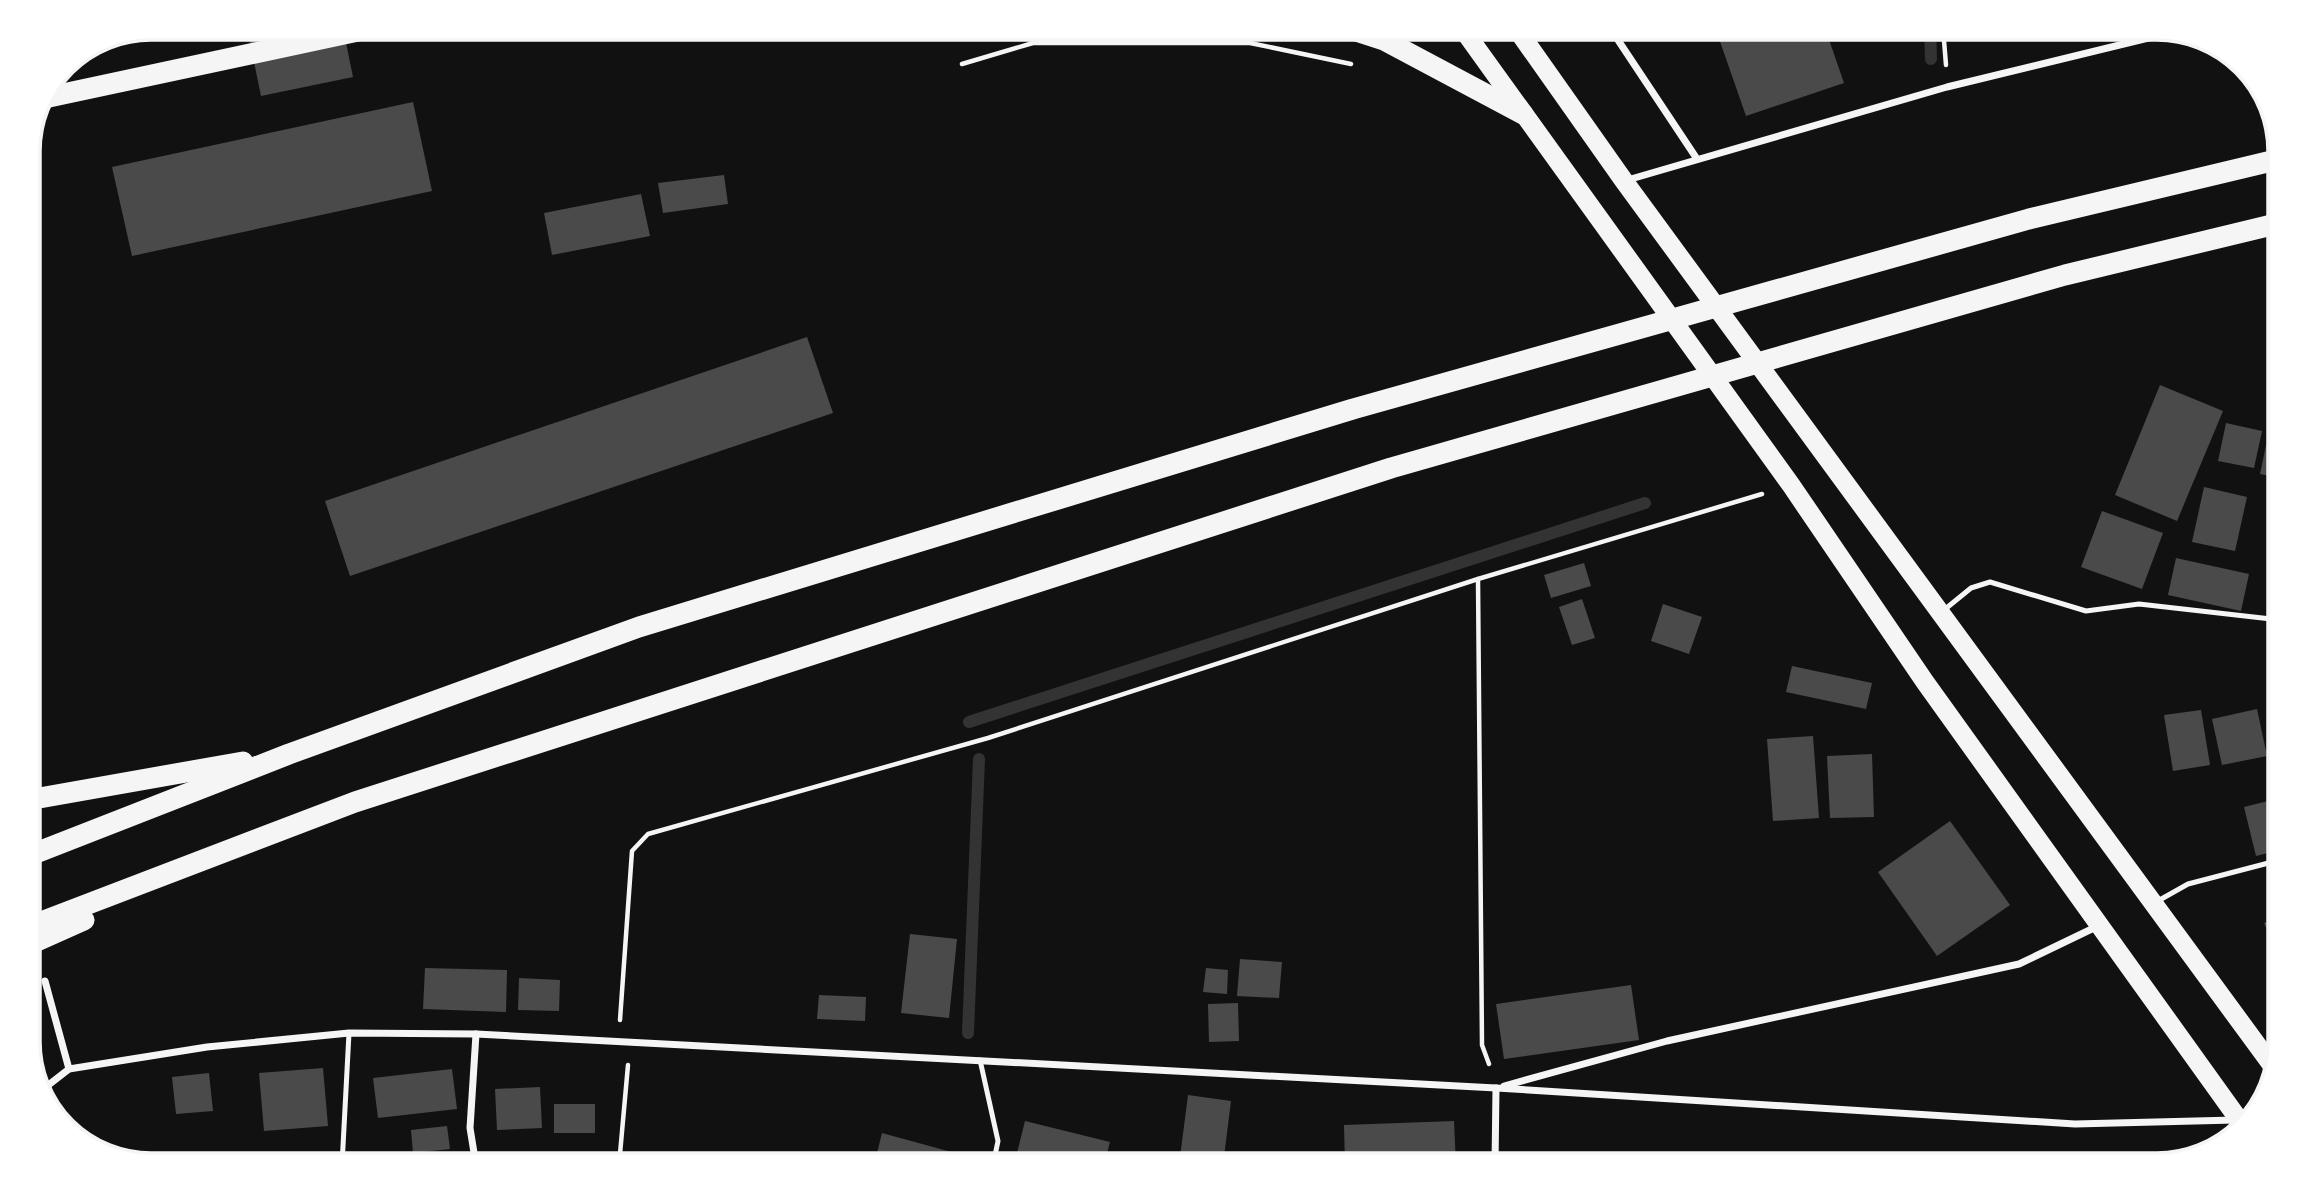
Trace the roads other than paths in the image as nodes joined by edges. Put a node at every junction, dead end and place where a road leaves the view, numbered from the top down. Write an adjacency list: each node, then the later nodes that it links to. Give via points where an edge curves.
1 (316, 40): 7 (highway)
2 (1384, 40): 8 (highway)
3 (1471, 40): 8 (highway)
4 (1524, 40): 11 (highway)
5 (1618, 40): 9 (street)
6 (2140, 40): 9 (street, via 1947,87)
7 (56, 96)
8 (1523, 114): 22 (highway)
9 (1698, 159): 11 (street)
10 (2268, 162): 15 (highway, via 2029,219 1353,409 639,627)
11 (1624, 181): 13 (highway)
12 (2268, 226): 17 (highway, via 2065,275 1377,472)
13 (1940, 613): 14 (lane, via 1971,588 1990,582 2087,611 2139,604); 20 (highway)
14 (2268, 619)
15 (289, 754): 16 (highway); 18 (highway)
16 (40, 798)
17 (355, 802): 21 (highway); 23 (highway)
18 (40, 851)
19 (2268, 863): 20 (lane, via 2188,884)
20 (2153, 903): 27 (highway)
21 (40, 922)
22 (2100, 925): 31 (street, via 2019,964 1667,1041); 32 (highway)
23 (40, 940)
24 (45, 981): 29 (street)
25 (349, 1033): 26 (street); 29 (street, via 207,1047); 34 (lane)
26 (476, 1034): 28 (street); 35 (street, via 470,1128)
27 (2267, 1058)
28 (980, 1060): 31 (street); 36 (lane, via 998,1141)
29 (69, 1069): 30 (street)
30 (49, 1084)
31 (1496, 1088): 33 (street, via 2075,1124); 37 (street)
32 (2239, 1116)
33 (2233, 1122)
34 (343, 1153)
35 (474, 1153)
36 (996, 1153)
37 (1495, 1153)

